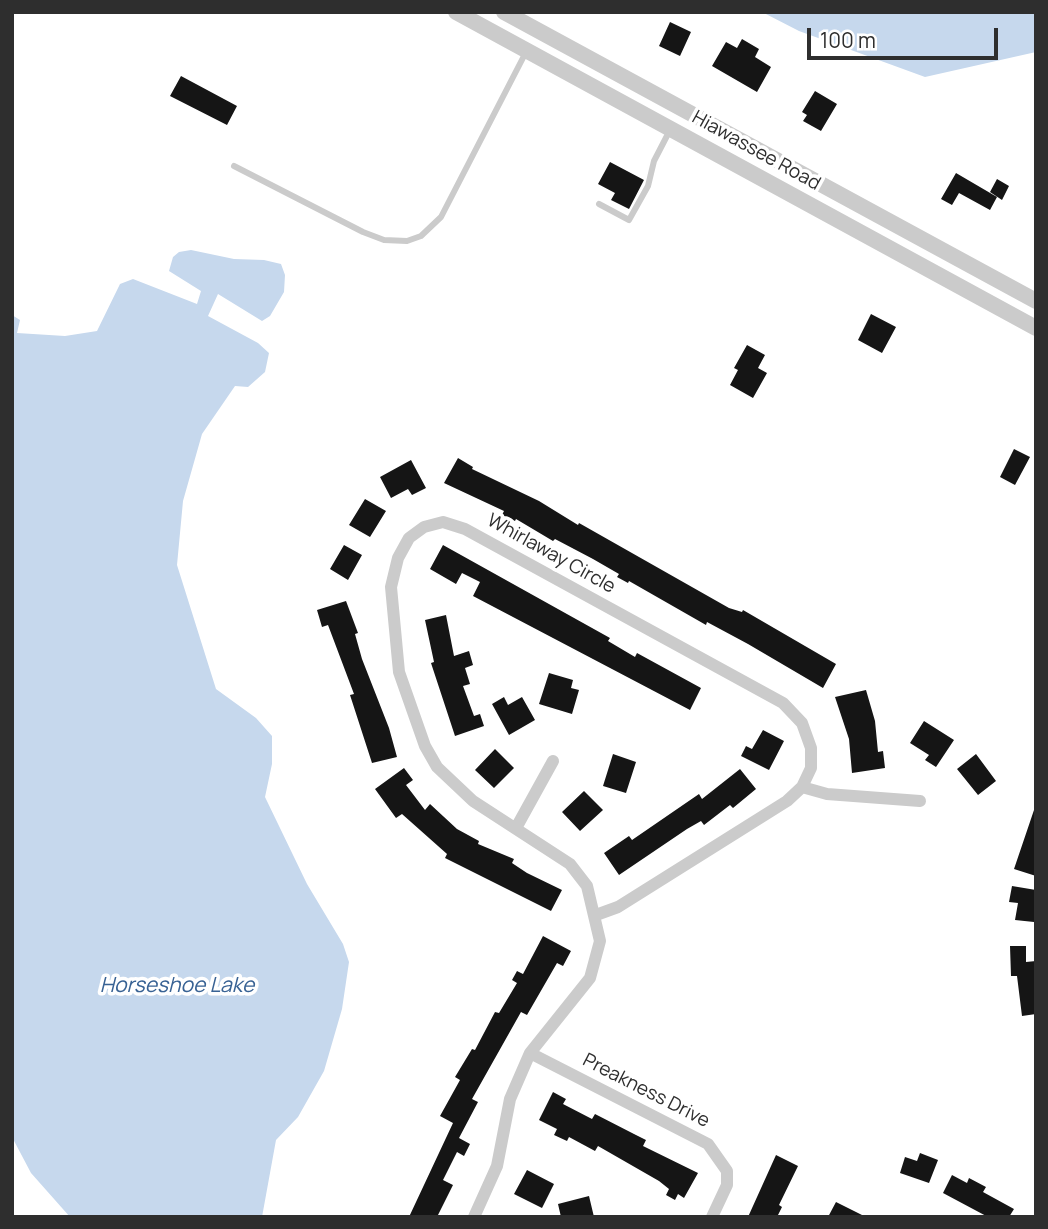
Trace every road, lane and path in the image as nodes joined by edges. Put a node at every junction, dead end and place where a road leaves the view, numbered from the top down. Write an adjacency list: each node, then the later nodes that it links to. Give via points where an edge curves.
1 (456, 12): 4 (street, Hiawassee Road)
2 (504, 12): 3 (street, Hiawassee Road)
3 (538, 31): 4 (street); 8 (street, Hiawassee Road)
4 (527, 50): 5 (street, Hiawassee Road); 6 (lane, via 441,217 421,236 384,240)
5 (671, 129): 7 (lane, via 629,220); 9 (street, Hiawassee Road)
6 (234, 166)
7 (599, 204)
8 (1036, 301)
9 (1036, 328)
10 (554, 761): 13 (street)
11 (802, 787): 12 (street, via 827,794); 13 (street, Whirlaway Circle, via 811,768 811,748 802,723 783,703 465,529 443,522 424,527 409,538 391,587 398,672 437,767 480,807); 14 (street, via 777,808 641,893)
12 (920, 801)
13 (516, 828): 14 (street, Whirlaway Circle, via 570,864 587,886)
14 (596, 915): 15 (street, Whirlaway Circle, via 600,941 590,978)
15 (530, 1053): 16 (street, Whirlaway Circle, via 510,1099); 17 (street, Preakness Drive, via 708,1144 727,1171 727,1185)
16 (480, 1215)
17 (712, 1217)

